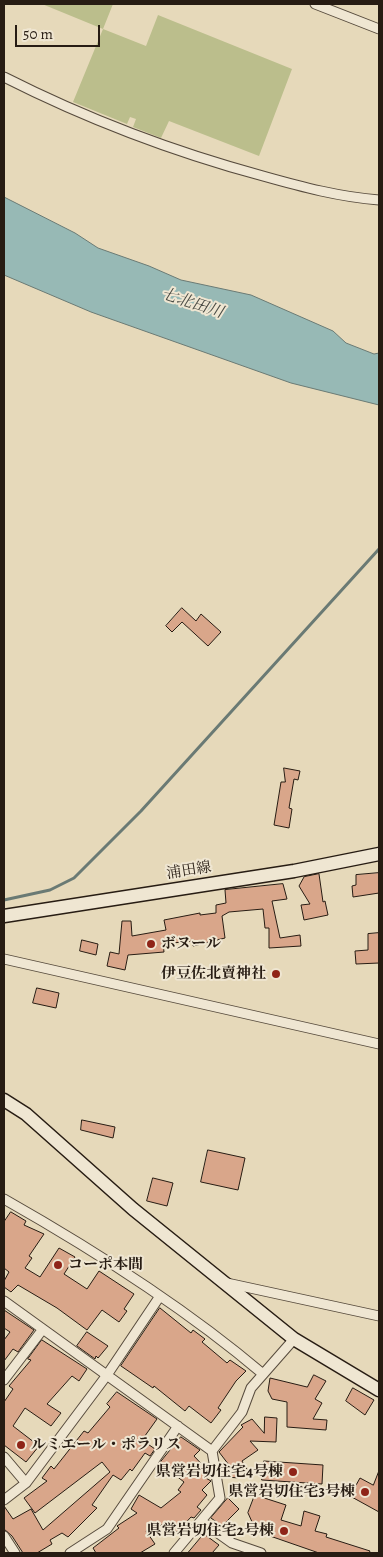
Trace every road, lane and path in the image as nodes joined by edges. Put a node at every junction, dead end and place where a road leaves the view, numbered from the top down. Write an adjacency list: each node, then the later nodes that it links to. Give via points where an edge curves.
1 (315, 4): 2 (street)
2 (379, 29)
3 (4, 77): 4 (street, via 127,132 217,164 329,193)
4 (379, 200)
5 (379, 854): 6 (street, 浦田線, via 294,871)
6 (4, 916)
7 (4, 959): 8 (street)
8 (379, 1044)
9 (4, 1100): 11 (street, via 26,1114 133,1210)
10 (4, 1199): 12 (street)
11 (219, 1281): 14 (street); 16 (street)
12 (160, 1296): 17 (street, via 223,1340); 18 (street)
13 (4, 1301): 15 (street)
14 (379, 1316)
15 (43, 1329): 18 (street); 19 (street)
16 (294, 1339): 17 (street); 20 (street)
17 (263, 1374): 22 (street, via 250,1388 242,1412)
18 (106, 1375): 21 (street); 24 (street)
19 (4, 1380)
20 (379, 1390)
21 (178, 1426): 22 (street); 29 (street, via 107,1529)
22 (212, 1451): 26 (street, via 220,1498)
23 (4, 1457): 24 (street)
24 (26, 1483): 25 (street)
25 (4, 1500)
26 (201, 1521): 30 (street); 31 (street, via 232,1543)
27 (4, 1536): 28 (street)
28 (15, 1553)
29 (70, 1553)
30 (174, 1553)
31 (261, 1553)

